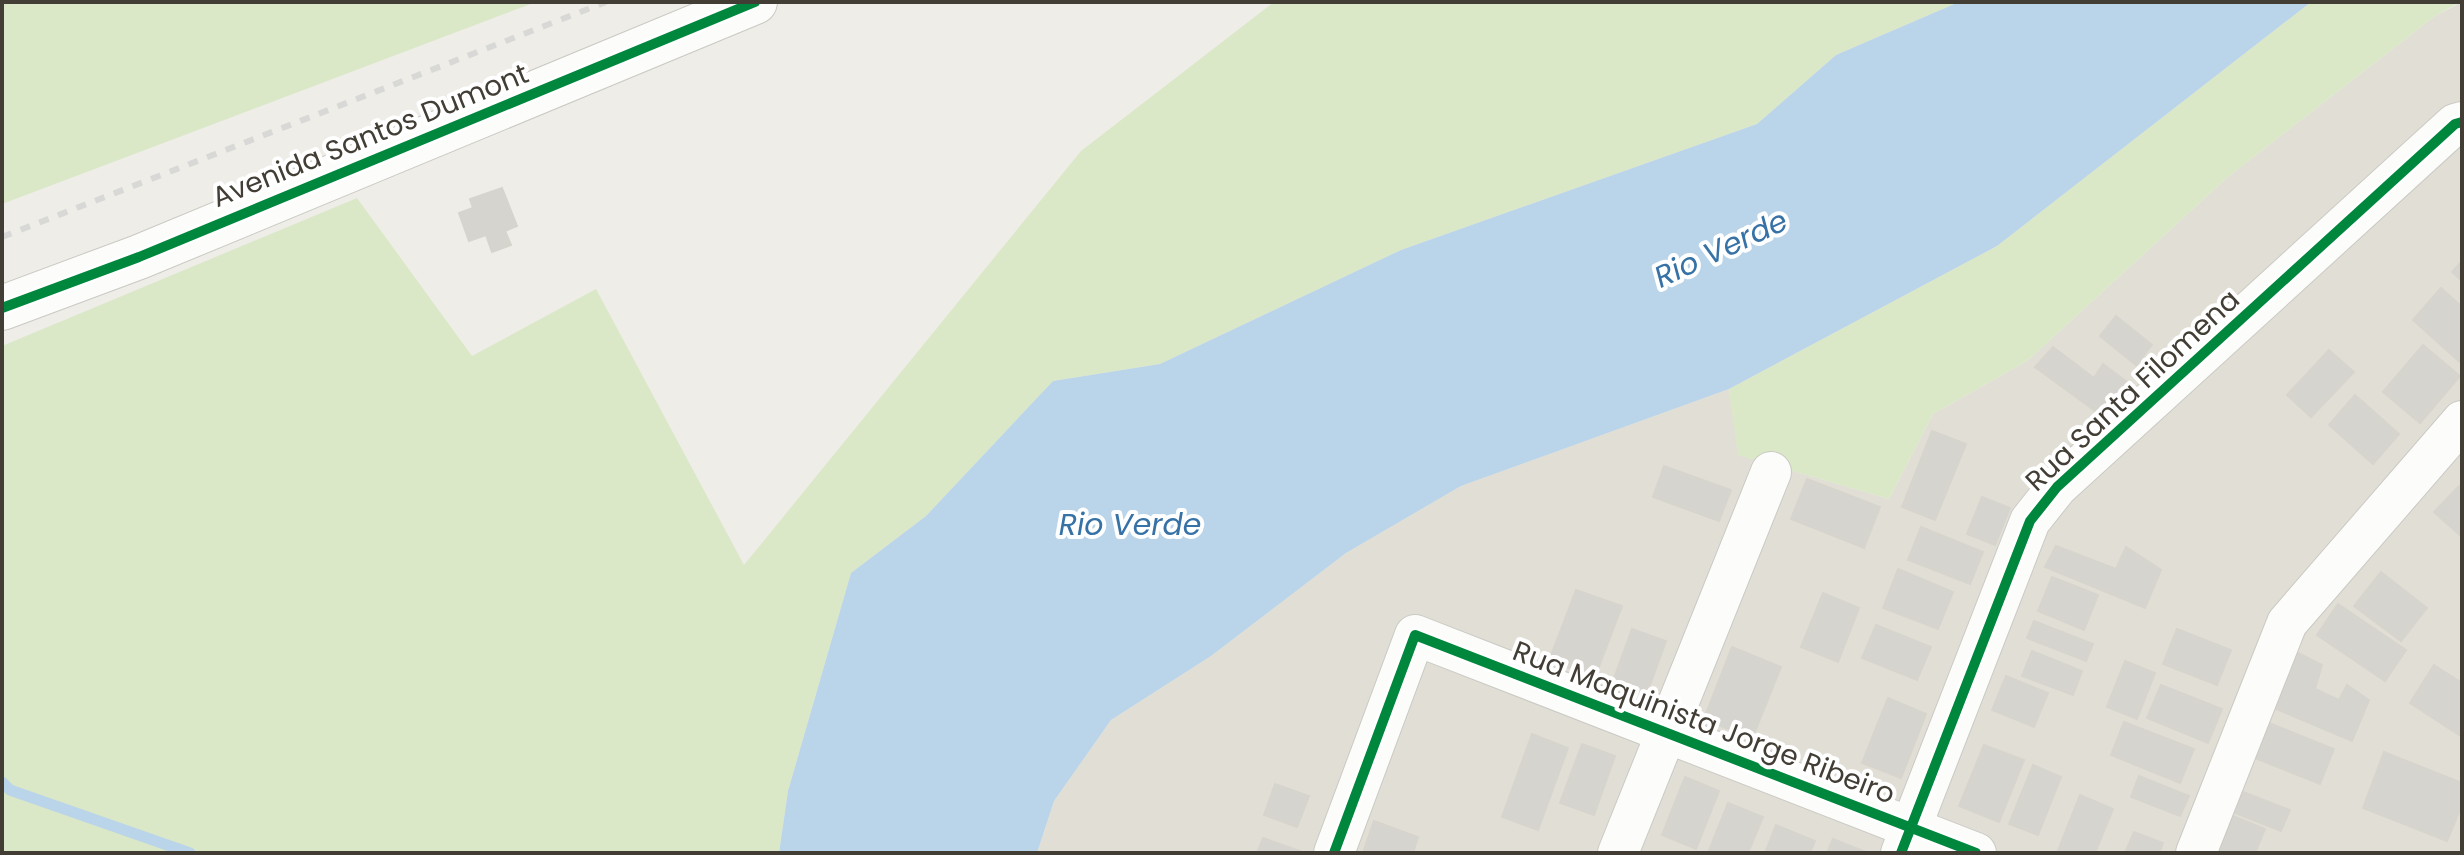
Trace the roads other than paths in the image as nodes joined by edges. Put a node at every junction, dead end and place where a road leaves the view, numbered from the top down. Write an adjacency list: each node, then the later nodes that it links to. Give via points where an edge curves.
1 (755, 2): 3 (street, Avenida Santos Dumont, via 139,257)
2 (2462, 122): 7 (street, Rua Santa Filomena, via 2057,487 2030,521)
3 (2, 308)
4 (2462, 421): 11 (street, via 2287,623)
5 (1771, 472): 6 (street)
6 (1666, 733): 7 (street, Rua Maquinista Jorge Ribeiro); 8 (street, Rua Maquinista Jorge Ribeiro, via 1415,635); 9 (street)
7 (1906, 840): 10 (street, Rua Maquinista Jorge Ribeiro)
8 (1334, 853)
9 (1618, 853)
10 (1976, 853)
11 (2196, 853)

